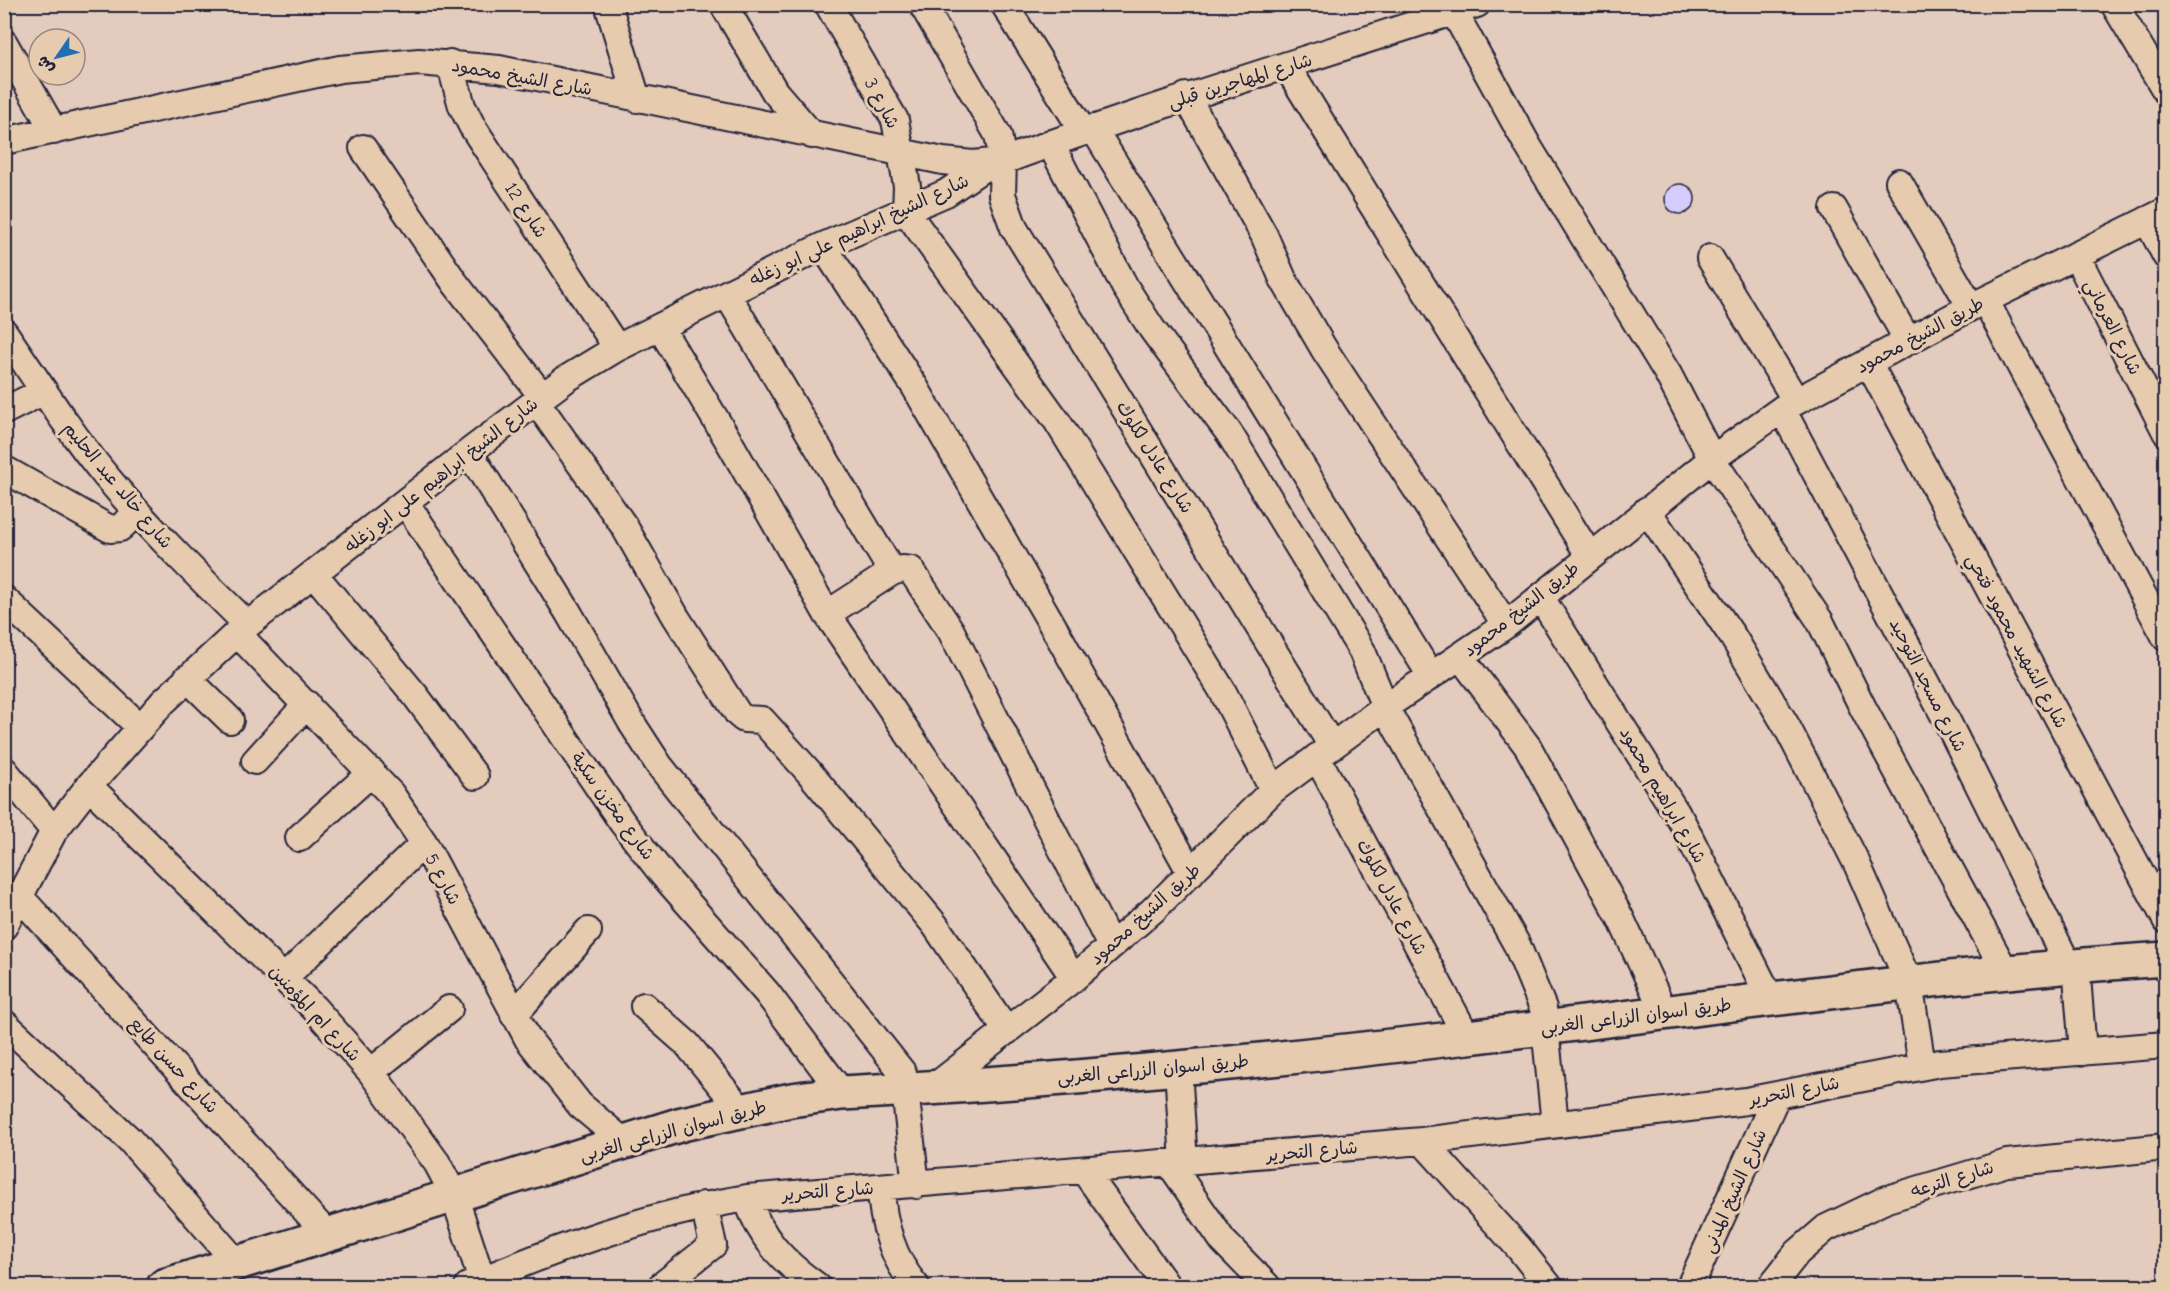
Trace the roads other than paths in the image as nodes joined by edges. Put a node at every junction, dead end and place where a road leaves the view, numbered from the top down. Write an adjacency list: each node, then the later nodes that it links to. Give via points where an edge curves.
1 (608, 4): 13 (street)
2 (723, 4): 16 (street, via 775,92)
3 (828, 4): 20 (street, شارع 3, via 895,120)
4 (922, 4): 21 (street, شارع عادل لكلوك, via 993,123 1000,141)
5 (1004, 4): 15 (street)
6 (2114, 4): 11 (street)
7 (1466, 8): 10 (street, شارع المهاجرين قبلى); 43 (street, via 1528,146 1668,374)
8 (4, 43): 14 (street)
9 (450, 63): 13 (street, شارع الشيخ محمود, via 499,69); 14 (street, شارع الشيخ محمود, via 340,69); 35 (street, شارع 12, via 472,126)
10 (1287, 67): 12 (street, شارع المهاجرين قبلى); 48 (street)
11 (2166, 91)
12 (1186, 96): 15 (street, شارع المهاجرين قبلى); 54 (street, via 1324,349)
13 (637, 99): 16 (street, شارع الشيخ محمود)
14 (54, 130): 17 (street, شارع الشيخ محمود)
15 (1088, 130): 18 (street, شارع المهاجرين قبلى); 58 (street)
16 (812, 135): 20 (street, شارع الشيخ محمود)
17 (4, 141)
18 (1050, 143): 21 (street, شارع المهاجرين قبلى); 61 (street, via 1125,287 1229,433 1356,641)
19 (363, 148): 38 (street)
20 (901, 152): 21 (street, شارع الشيخ محمود, via 958,163); 24 (street, شارع 3, via 908,186)
21 (998, 161): 24 (street, شارع الشيخ ابراهيم على ابو زغله, via 946,193); 64 (street, شارع عادل لكلوك, via 1002,195 1014,228)
22 (1899, 182): 31 (street)
23 (1834, 209): 34 (street)
24 (906, 211): 26 (street, شارع الشيخ ابراهيم على ابو زغله); 70 (street, via 1057,421 1222,690)
25 (2156, 215): 27 (street, طريق الشيخ محمود); 28 (street)
26 (823, 246): 30 (street, شارع الشيخ ابراهيم على ابو زغله); 74 (street, via 915,387)
27 (2076, 255): 31 (street, طريق الشيخ محمود); 41 (street, شارع العرماني)
28 (2166, 256)
29 (1710, 258): 39 (street, شارع مسجد التوحيد)
30 (727, 294): 32 (street, شارع الشيخ ابراهيم على ابو زغله); 49 (street)
31 (1978, 304): 34 (street, طريق الشيخ محمود); 56 (street)
32 (660, 327): 35 (street, شارع الشيخ ابراهيم على ابو زغله); 53 (street)
33 (4, 332): 37 (street, شارع خالد عبد الحليم)
34 (1908, 341): 36 (street, طريق الشيخ محمود)
35 (617, 348): 38 (street, شارع الشيخ ابراهيم على ابو زغله)
36 (1868, 362): 39 (street, طريق الشيخ محمود); 76 (street, شارع الشهيد محمود فتحي)
37 (44, 391): 40 (street); 47 (street, شارع خالد عبد الحليم)
38 (539, 398): 42 (street, شارع الشيخ ابراهيم على ابو زغله); 93 (street, via 624,526 738,714 744,719 762,720 808,771 935,925)
39 (1789, 405): 43 (street, طريق الشيخ محمود); 81 (street, شارع مسجد التوحيد)
40 (4, 411)
41 (2166, 432)
42 (469, 452): 45 (street, شارع الشيخ ابراهيم على ابو زغله); 100 (street, via 659,765 903,1073)
43 (1712, 459): 46 (street, طريق الشيخ محمود); 82 (street, via 1820,621)
44 (4, 469): 47 (street, via 110,529 120,528)
45 (405, 502): 50 (street, شارع الشيخ ابراهيم على ابو زغله); 101 (street, شارع مخزن سكية, via 622,822 767,993)
46 (1647, 510): 48 (street, طريق الشيخ محمود); 85 (street, via 1733,637 1786,727 1857,864)
47 (137, 512): 55 (street, شارع خالد عبد الحليم)
48 (1589, 555): 51 (street, طريق الشيخ محمود)
49 (892, 572): 53 (street); 79 (street, via 912,570 951,631)
50 (314, 574): 55 (street, شارع الشيخ ابراهيم على ابو زغله); 68 (street, via 415,695)
51 (1541, 598): 54 (street, طريق الشيخ محمود); 86 (street, شارع ابراهيم محمود, via 1682,822)
52 (4, 599): 63 (street)
53 (827, 614): 84 (street)
54 (1506, 625): 57 (street, طريق الشيخ محمود)
55 (243, 629): 59 (street, شارع الشيخ ابراهيم على ابو زغله); 60 (street, شارع 5)
56 (2166, 638)
57 (1460, 656): 58 (street, طريق الشيخ محمود); 89 (street, via 1528,747 1621,919)
58 (1431, 676): 61 (street, طريق الشيخ محمود)
59 (187, 678): 62 (street); 63 (street, شارع الشيخ ابراهيم على ابو زغله)
60 (307, 704): 65 (street); 67 (street, شارع 5)
61 (1385, 706): 64 (street, طريق الشيخ محمود); 92 (street, via 1517,945 1539,992)
62 (230, 720)
63 (140, 727): 69 (street, شارع الشيخ ابراهيم على ابو زغله)
64 (1325, 751): 70 (street, طريق الشيخ محمود); 94 (street, شارع عادل لكلوك)
65 (255, 761)
66 (4, 770): 71 (street)
67 (372, 772): 72 (street); 73 (street, شارع 5)
68 (475, 776)
69 (89, 786): 71 (street, شارع الشيخ ابراهيم على ابو زغله); 83 (street, شارع ام المؤمنين)
70 (1273, 790): 74 (street, طريق الشيخ محمود)
71 (54, 831): 75 (street, شارع الشيخ ابراهيم على ابو زغله)
72 (299, 838)
73 (424, 843): 83 (street); 90 (street, شارع 5)
74 (1191, 873): 79 (street, طريق الشيخ محمود)
75 (19, 896): 77 (street, شارع الشيخ ابراهيم على ابو زغله); 115 (street, شارع حسن طايع)
76 (2166, 920)
77 (4, 926)
78 (588, 931): 90 (street)
79 (1111, 946): 84 (street, طريق الشيخ محمود)
80 (2166, 959): 81 (main road, طريق اسوان الزراعى الغربى)
81 (2072, 965): 82 (main road, طريق اسوان الزراعى الغربى); 96 (street)
82 (2005, 971): 85 (main road, طريق اسوان الزراعى الغربى)
83 (284, 978): 99 (street, شارع ام المؤمنين)
84 (1074, 978): 93 (street, طريق الشيخ محمود)
85 (1908, 982): 86 (main road, طريق اسوان الزراعى الغربى); 97 (street)
86 (1771, 1000): 89 (main road, طريق اسوان الزراعى الغربى)
87 (644, 1006): 103 (street, via 687,1044)
88 (449, 1009): 99 (street)
89 (1664, 1012): 92 (main road, طريق اسوان الزراعى الغربى)
90 (514, 1014): 105 (street, شارع 5, via 561,1084)
91 (4, 1023): 116 (street, via 129,1139)
92 (1546, 1027): 94 (main road, طريق اسوان الزراعى الغربى); 104 (street)
93 (1007, 1030): 100 (street, طريق الشيخ محمود)
94 (1467, 1037): 98 (main road, طريق اسوان الزراعى الغربى)
95 (2166, 1045): 96 (street, شارع التحرير)
96 (2083, 1052): 97 (street, شارع التحرير)
97 (1922, 1065): 102 (street, شارع التحرير)
98 (1178, 1068): 100 (main road, طريق اسوان الزراعى الغربى); 108 (street)
99 (371, 1072): 112 (street, شارع ام المؤمنين, via 416,1132)
100 (920, 1089): 101 (main road, طريق اسوان الزراعى الغربى); 110 (street)
101 (842, 1093): 103 (main road, طريق اسوان الزراعى الغربى)
102 (1777, 1095): 104 (street, شارع التحرير); 125 (street, شارع الشيخ المدنى)
103 (741, 1110): 105 (main road, طريق اسوان الزراعى الغربى)
104 (1555, 1124): 106 (street, شارع التحرير)
105 (624, 1142): 112 (main road, طريق اسوان الزراعى الغربى)
106 (1422, 1142): 108 (street, شارع التحرير); 124 (street, via 1519,1248)
107 (2166, 1147): 126 (street, شارع الترعه, via 2007,1163 1887,1199 1826,1228 1797,1253)
108 (1177, 1163): 109 (street, شارع التحرير); 123 (street, via 1223,1241)
109 (1085, 1172): 110 (street, شارع التحرير); 122 (street)
110 (916, 1185): 111 (street, شارع التحرير)
111 (881, 1188): 113 (street, شارع التحرير); 118 (street, via 886,1232)
112 (454, 1195): 115 (main road, طريق اسوان الزراعى الغربى); 117 (street, شارع ام المؤمنين)
113 (747, 1198): 114 (street, شارع التحرير); 121 (street, via 762,1234)
114 (704, 1205): 117 (street, شارع التحرير, via 614,1229); 120 (street, via 713,1245)
115 (328, 1234): 116 (main road, طريق اسوان الزراعى الغربى)
116 (237, 1263): 119 (main road, طريق اسوان الزراعى الغربى)
117 (475, 1283)
118 (910, 1285)
119 (164, 1287)
120 (661, 1287)
121 (817, 1287)
122 (1167, 1287)
123 (1267, 1287)
124 (1549, 1287)
125 (1690, 1287)
126 (1771, 1287)

